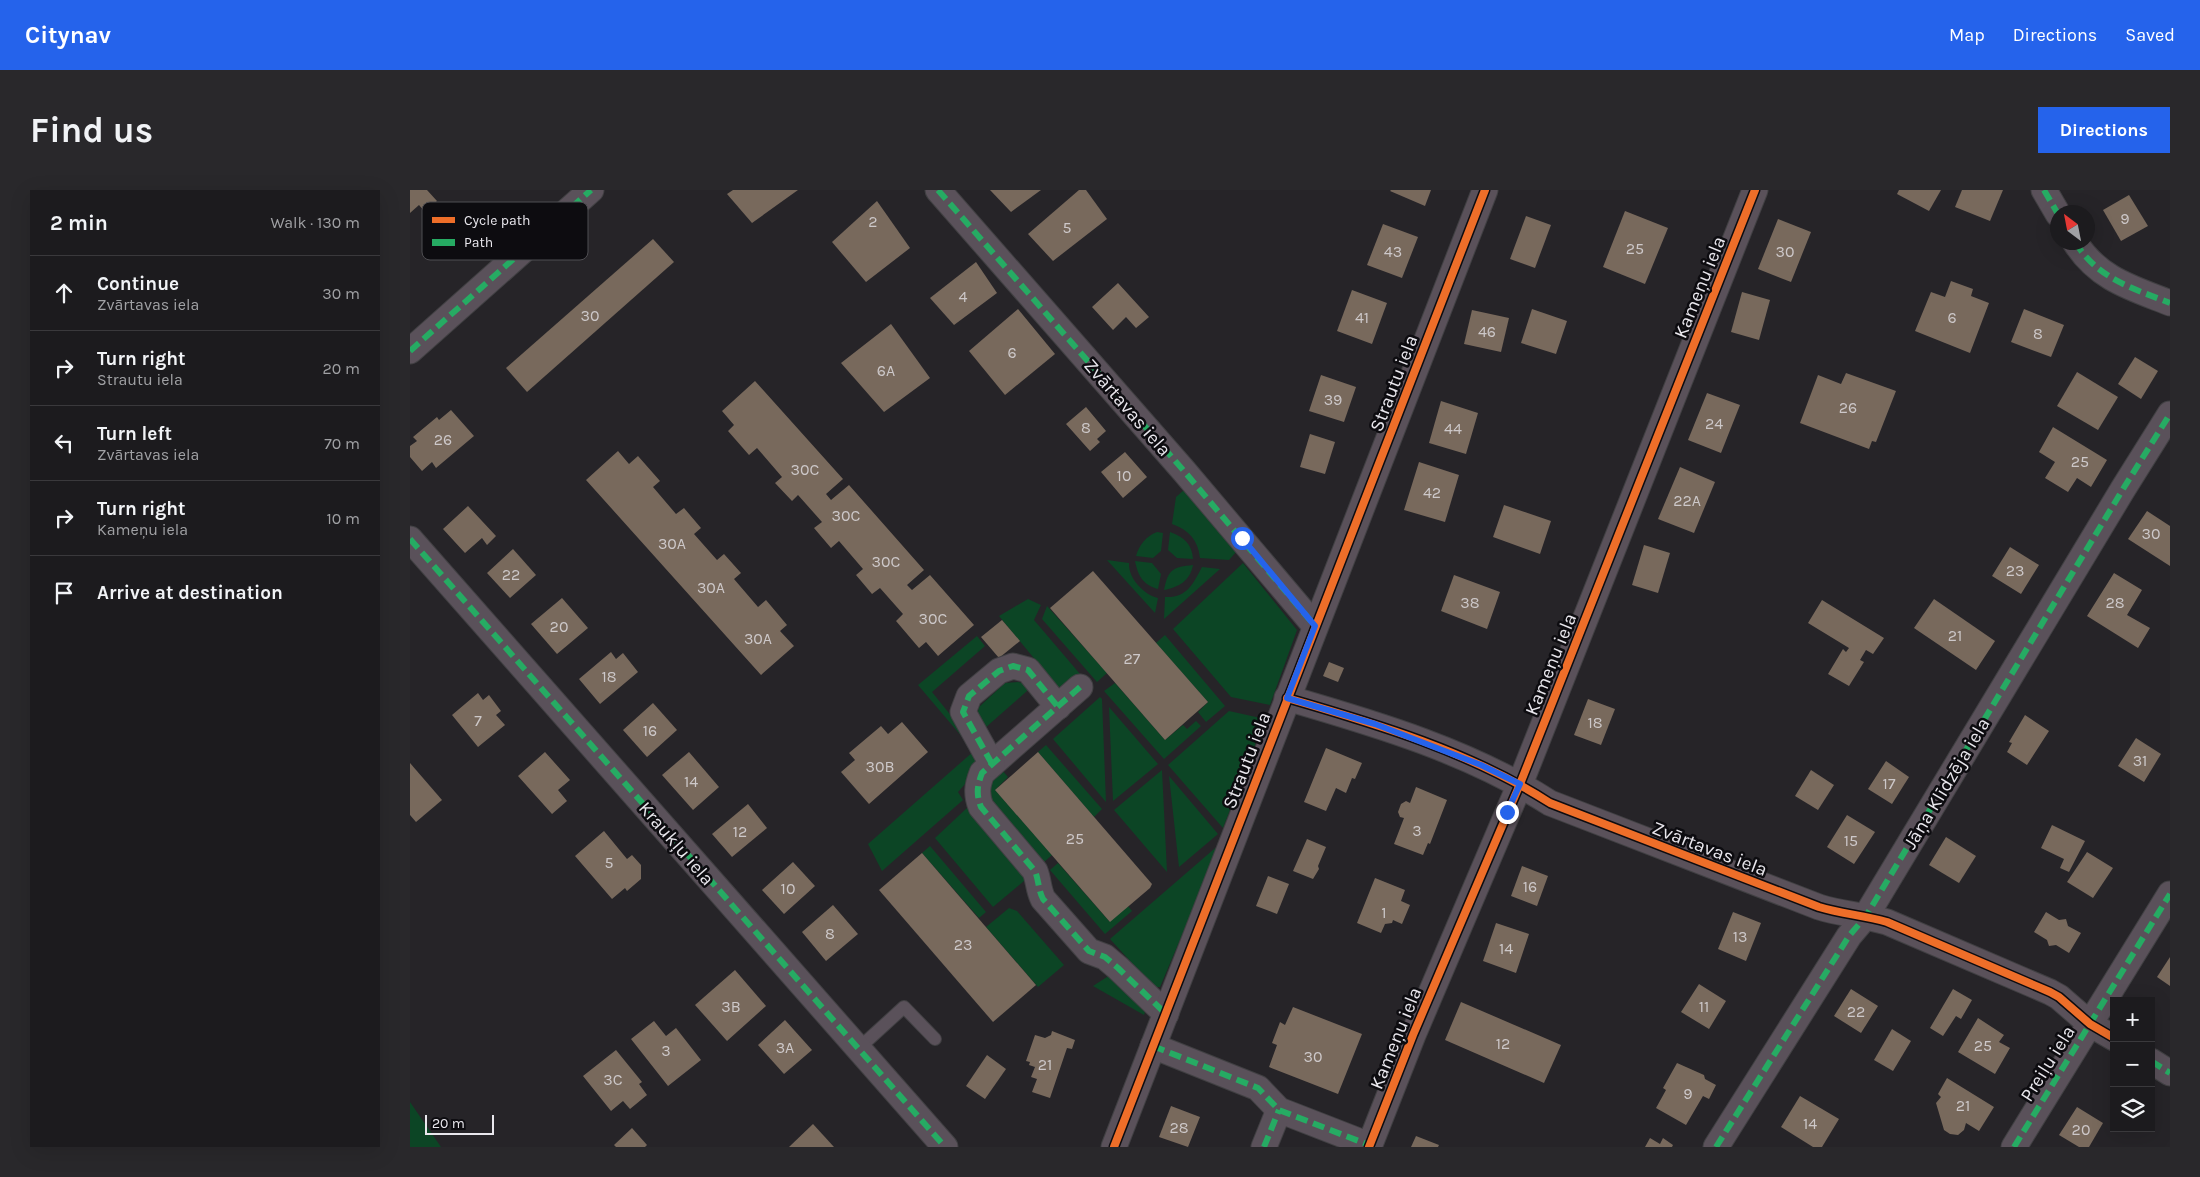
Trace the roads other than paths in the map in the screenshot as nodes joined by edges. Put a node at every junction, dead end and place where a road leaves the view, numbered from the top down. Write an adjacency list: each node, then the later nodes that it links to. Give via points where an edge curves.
1 (591, 190): 6 (street)
2 (938, 190): 14 (street, Zvārtavas iela)
3 (1485, 190): 14 (street, Strautu iela)
4 (1755, 190): 19 (street, Kameņu iela)
5 (2044, 190): 7 (street)
6 (578, 202)
7 (2053, 205)
8 (2080, 250): 10 (street, via 2111,279)
9 (512, 260): 11 (street)
10 (2170, 303)
11 (410, 351)
12 (2170, 414): 21 (street, Jāņa Klīdzēja iela)
13 (410, 539): 27 (street, Kraukļu iela)
14 (1315, 626): 16 (street, Strautu iela)
15 (1080, 687): 17 (street)
16 (1287, 698): 19 (street, Zvārtavas iela, via 1375,724 1481,765); 22 (street, Strautu iela)
17 (1058, 707): 18 (street); 18 (street, via 1028,670 1013,666 999,671 969,696 964,712)
18 (992, 764): 22 (street, via 982,773 977,796 981,806 1035,871 1043,899 1089,951 1105,957)
19 (1520, 784): 21 (street, Zvārtavas iela, via 1550,804 1819,907 1840,914); 31 (street, Kameņu iela)
20 (2170, 894): 23 (street, Preiļu iela)
21 (1866, 916): 23 (street, Zvārtavas iela, via 2050,992); 35 (street, Jāņa Klīdzēja iela, via 1849,936)
22 (1166, 1014): 26 (street, Strautu iela)
23 (2090, 1024): 24 (street, Zvārtavas iela); 36 (street, Preiļu iela)
24 (2110, 1036)
25 (935, 1040): 27 (lane, via 904,1008)
26 (1153, 1046): 30 (street, via 1258,1088); 33 (street, Strautu iela)
27 (858, 1049): 32 (street, Kraukļu iela)
28 (2155, 1064): 29 (street)
29 (2170, 1073)
30 (1279, 1110): 31 (street); 34 (street)
31 (1369, 1146)
32 (945, 1147)
33 (1114, 1147)
34 (1264, 1147)
35 (1716, 1147)
36 (2014, 1147)

